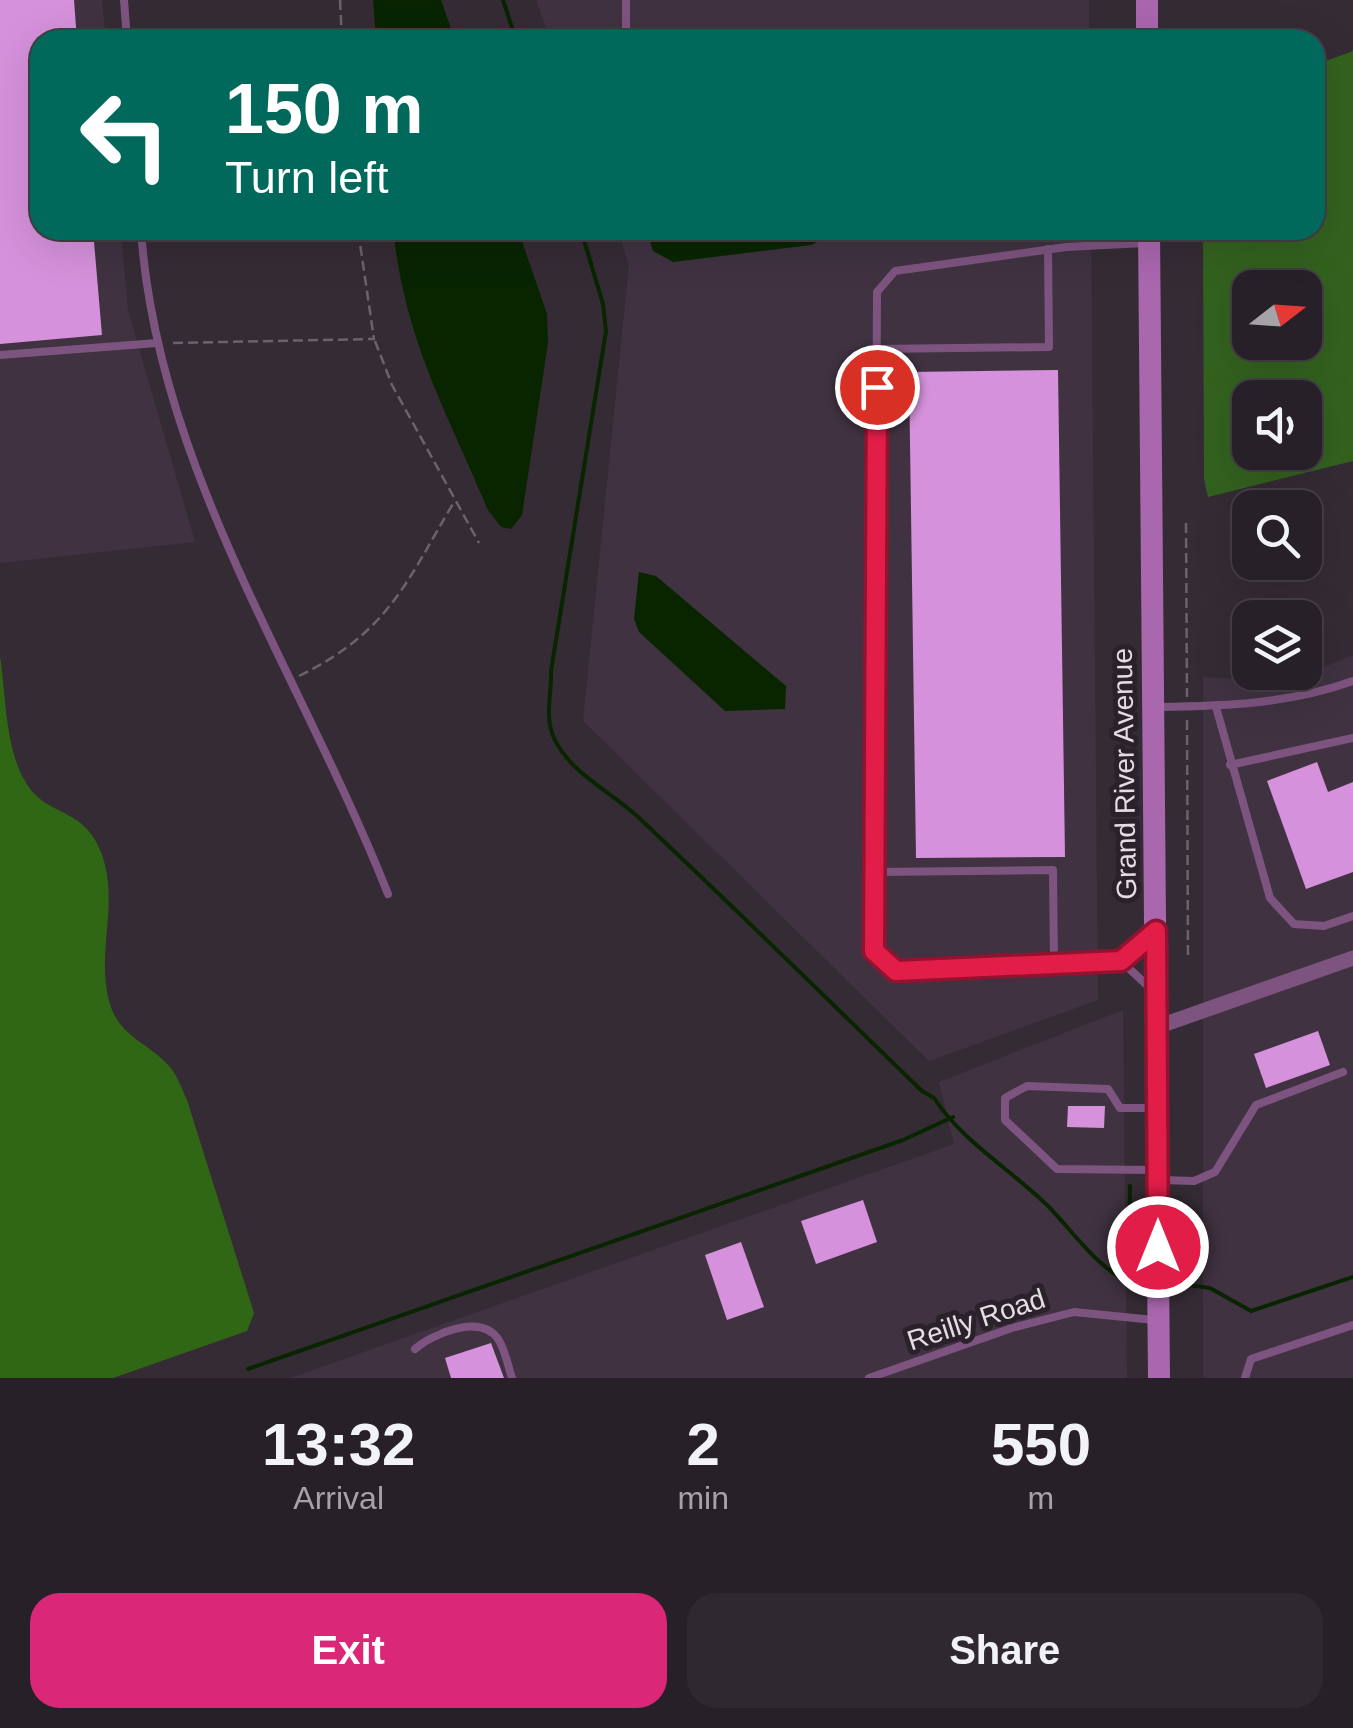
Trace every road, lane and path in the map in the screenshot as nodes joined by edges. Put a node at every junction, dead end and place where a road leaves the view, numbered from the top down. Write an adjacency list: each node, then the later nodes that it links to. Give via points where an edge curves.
1 (124, 0): 6 (lane)
2 (340, 0): 7 (path)
3 (626, 0): 5 (lane)
4 (1147, 0): 8 (main road)
5 (626, 29)
6 (126, 30)
7 (342, 30)
8 (1147, 30)
9 (141, 240): 15 (lane)
10 (359, 240): 14 (path)
11 (1118, 240): 13 (lane)
12 (1149, 240): 25 (main road, Grand River Avenue)
13 (1048, 249): 16 (lane, via 895,272 877,292); 16 (lane, via 1049,347)
14 (374, 339): 15 (path); 18 (path)
15 (156, 343): 17 (lane); 21 (lane, via 195,466)
16 (877, 350): 28 (lane)
17 (0, 355)
18 (454, 502): 20 (path); 21 (path, via 423,562 385,614 339,654)
19 (1186, 523): 24 (path)
20 (478, 543)
21 (292, 679): 29 (lane)
22 (1353, 681): 23 (lane, via 1306,698)
23 (1216, 706): 24 (lane); 27 (lane)
24 (1187, 707): 25 (lane); 33 (path)
25 (1154, 708): 31 (main road, Grand River Avenue)
26 (1353, 738): 27 (lane)
27 (1230, 765): 30 (lane, via 1270,898 1294,924 1324,926)
28 (875, 872): 35 (lane, via 874,951 896,971); 35 (lane, via 1052,870)
29 (388, 894)
30 (1353, 916)
31 (1156, 931): 34 (lane); 36 (main road, Grand River Avenue)
32 (1353, 958): 37 (street)
33 (1188, 959)
34 (1121, 961): 35 (lane); 36 (lane)
35 (1054, 964)
36 (1158, 994): 37 (main road, Grand River Avenue)
37 (1157, 1027): 39 (main road, Grand River Avenue)
38 (1343, 1072): 40 (lane, via 1256,1104 1215,1172 1194,1181)
39 (1157, 1108): 40 (main road, Grand River Avenue); 40 (lane, via 1120,1108 1108,1089 1027,1086 1005,1098 1005,1120 1057,1168)
40 (1158, 1175): 41 (main road, Grand River Avenue)
41 (1158, 1321): 45 (lane, Reilly Road, via 1074,1312); 46 (main road, Grand River Avenue)
42 (1353, 1325): 47 (lane, via 1251,1359)
43 (415, 1349): 44 (lane, via 446,1332 478,1328 499,1340)
44 (512, 1378)
45 (869, 1378)
46 (1159, 1378)
47 (1245, 1378)

